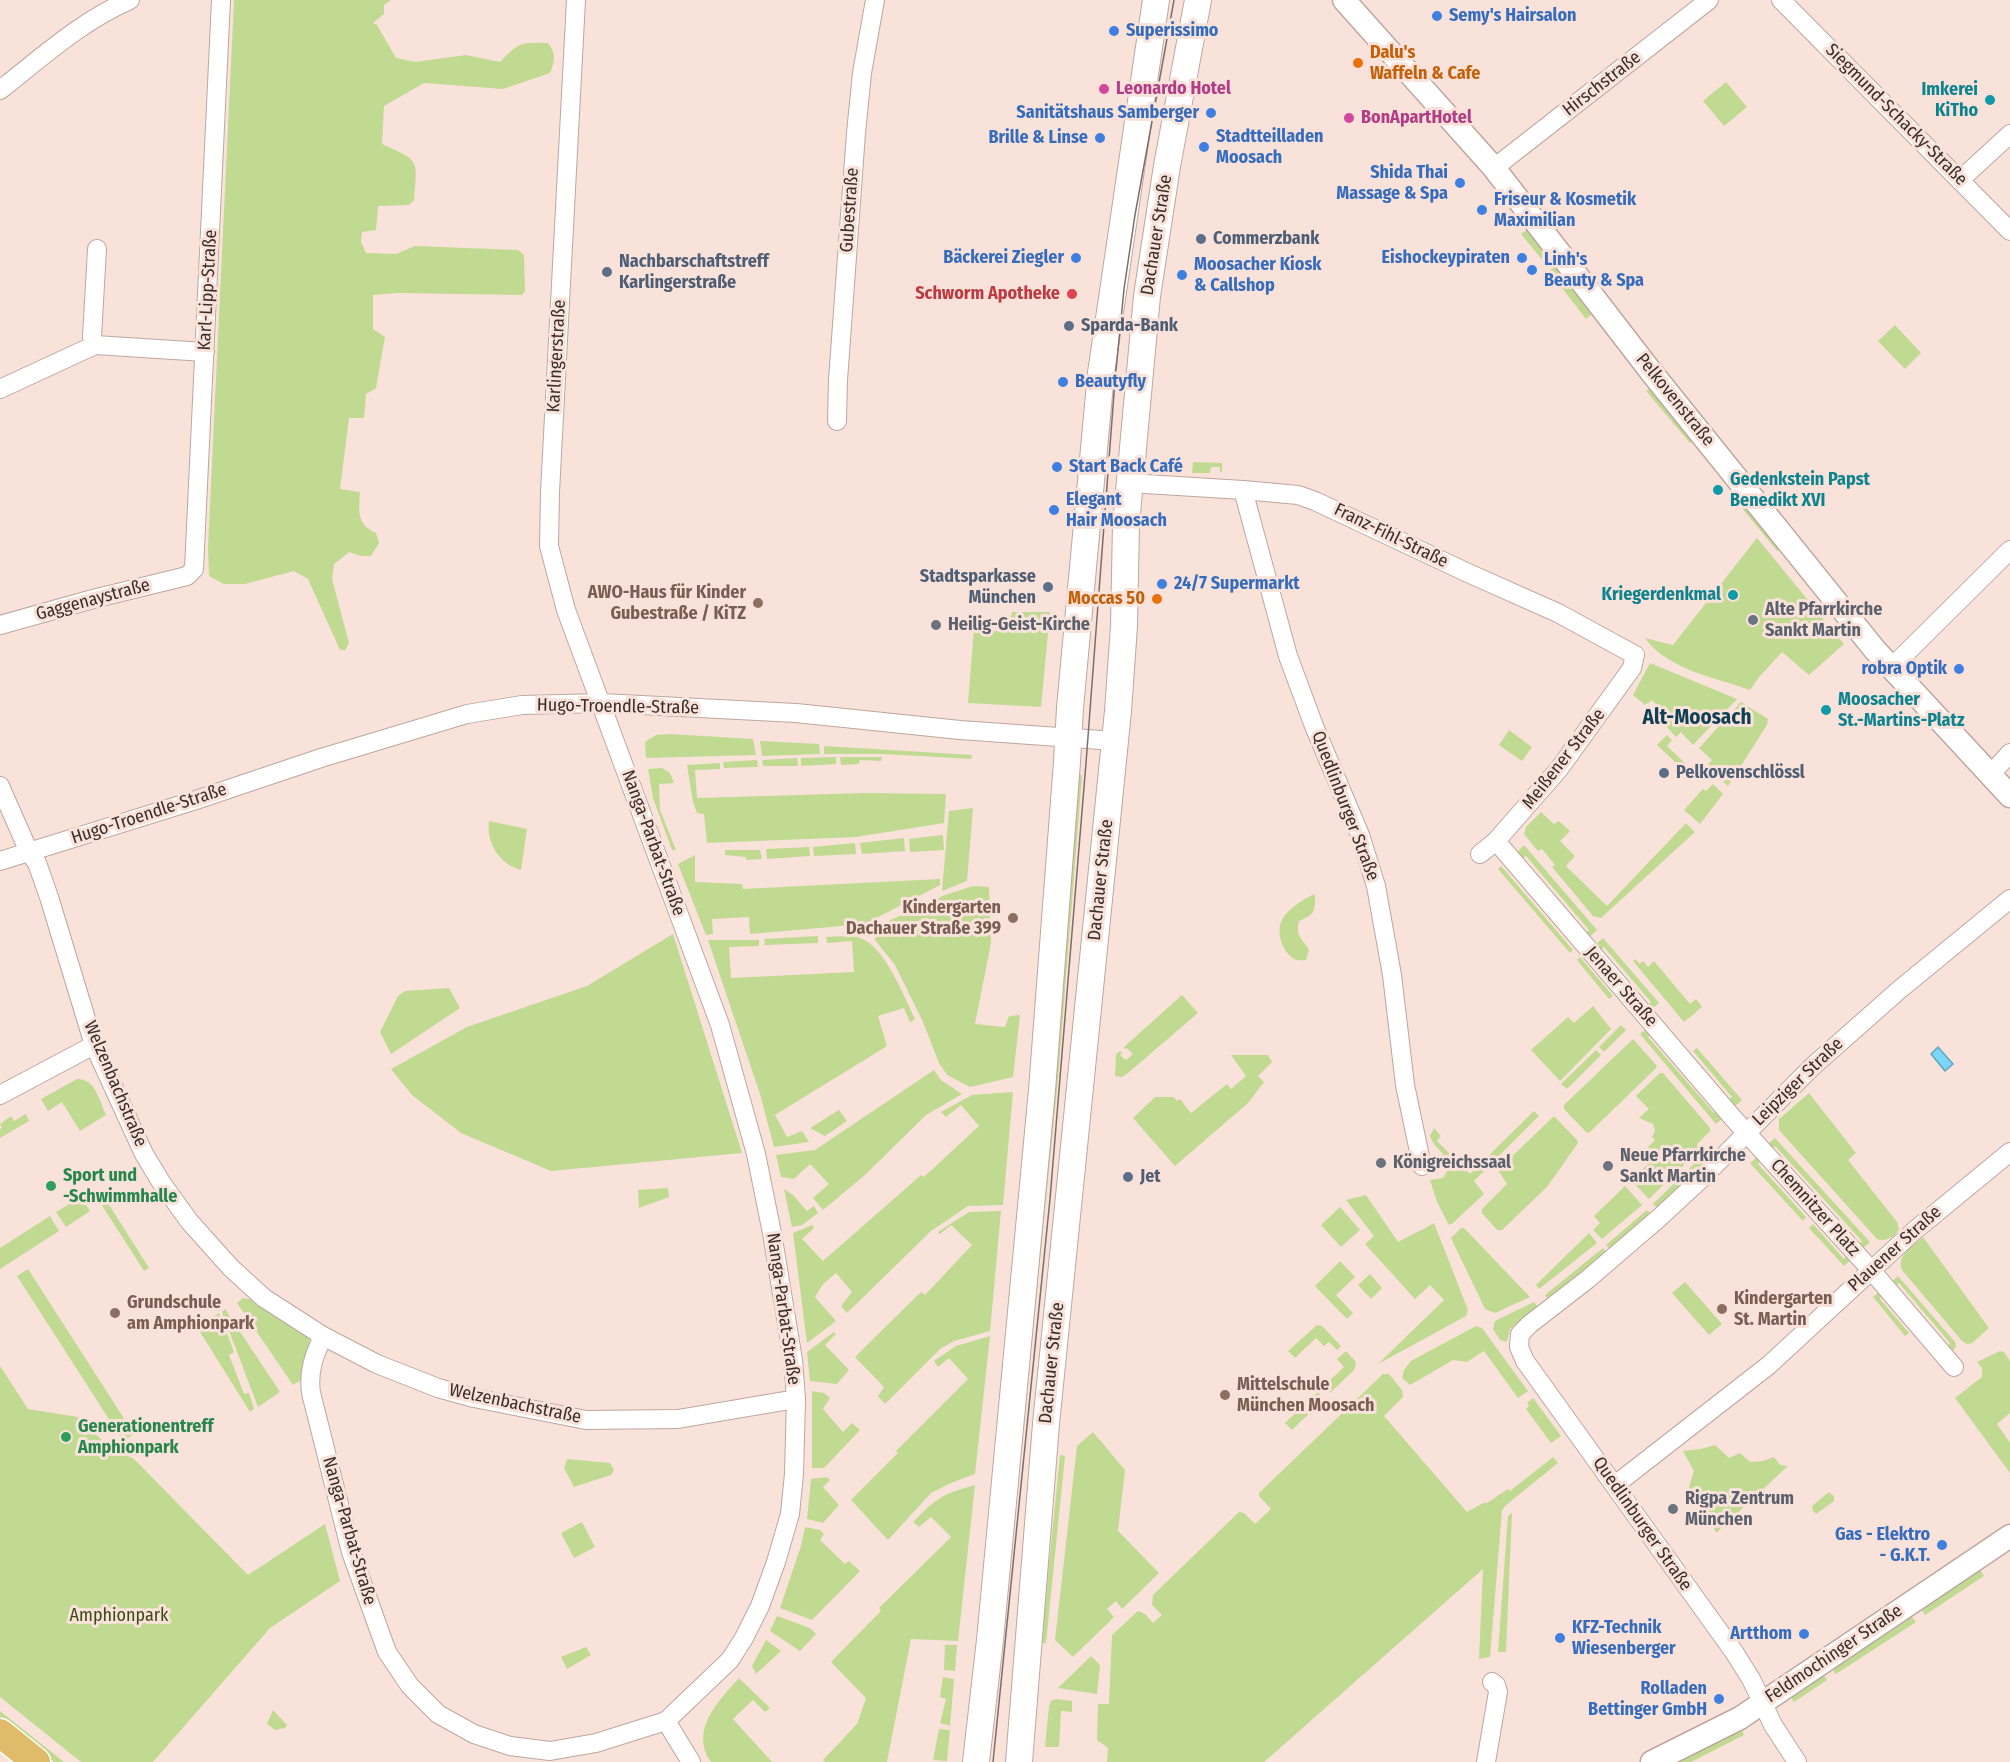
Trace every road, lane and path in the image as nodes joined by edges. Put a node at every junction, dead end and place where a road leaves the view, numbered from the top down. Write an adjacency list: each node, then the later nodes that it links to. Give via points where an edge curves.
1 (130, 0): 10 (street, via 87,22)
2 (221, 0): 17 (street, Karl-Lipp-Straße)
3 (576, 0): 27 (street, Karlingerstraße, via 549,546 566,610)
4 (875, 0): 19 (street, Gubestraße, via 856,133)
5 (1156, 0): 28 (main road, Dachauer Straße, via 1101,373)
6 (1198, 0): 20 (main road, Dachauer Straße, via 1147,296)
7 (1344, 0): 12 (street, Pelkovenstraße)
8 (1709, 0): 12 (street, Hirschstraße)
9 (1781, 0): 13 (street, Siegmund-Schacky-Straße)
10 (0, 90)
11 (2010, 134): 13 (street)
12 (1494, 168): 26 (street, Pelkovenstraße, via 1672,398)
13 (1960, 180): 14 (street, Siegmund-Schacky-Straße)
14 (2010, 231)
15 (97, 249): 16 (street)
16 (94, 345): 17 (street); 18 (street)
17 (205, 352): 23 (street, Karl-Lipp-Straße, via 194,569)
18 (0, 389)
19 (837, 421)
20 (1129, 483): 21 (street, Franz-Fihl-Straße); 29 (main road, Dachauer Straße, via 1124,635)
21 (1243, 489): 25 (street, Franz-Fihl-Straße, via 1298,495 1333,508 1558,613); 43 (street, Quedlinburger Straße, via 1288,656 1360,835 1376,886 1405,1085)
22 (2010, 550): 26 (street)
23 (187, 576): 24 (street, Gaggenaystraße)
24 (0, 626)
25 (1635, 655): 34 (street, Meißener Straße, via 1632,669 1564,763)
26 (1890, 668): 31 (street, Pelkovenstraße)
27 (602, 703): 28 (street, Hugo-Troendle-Straße, via 796,713); 35 (street, Hugo-Troendle-Straße, via 522,705 468,714); 48 (street, Nanga-Parbat-Straße, via 720,1025 742,1098 772,1233)
28 (1068, 738): 29 (street, Hugo-Troendle-Straße); 57 (main road, Dachauer Straße, via 1042,1090)
29 (1115, 741): 58 (main road, Dachauer Straße, via 1046,1424)
30 (2010, 753): 31 (street)
31 (1990, 775): 33 (street, Pelkovenstraße)
32 (0, 786): 35 (street, Welzenbachstraße)
33 (2010, 796)
34 (1496, 842): 36 (street, Meißener Straße); 41 (street, Jenaer Straße)
35 (29, 852): 37 (street, Hugo-Troendle-Straße); 39 (street, Welzenbachstraße, via 50,897)
36 (1480, 854)
37 (0, 861)
38 (2010, 899): 41 (street, Leipziger Straße, via 1812,1066)
39 (94, 1045): 40 (street); 45 (street, Welzenbachstraße, via 160,1182 189,1221 264,1298)
40 (0, 1095)
41 (1746, 1132): 44 (street, Chemnitzer Platz); 46 (street, Leipziger Straße, via 1659,1218 1530,1324 1520,1334)
42 (2010, 1152): 44 (street, Plauener Straße)
43 (1422, 1166)
44 (1871, 1270): 47 (street, Chemnitzer Platz); 49 (street, Plauener Straße, via 1769,1365)
45 (323, 1336): 48 (street, Welzenbachstraße, via 377,1364 438,1388 586,1420 678,1419); 53 (street, Nanga-Parbat-Straße, via 309,1376 313,1404 363,1588 387,1652 410,1686 438,1714 474,1734 510,1746 560,1750)
46 (1519, 1347): 49 (street, Quedlinburger Straße, via 1525,1361)
47 (1954, 1367)
48 (796, 1399): 53 (street, Nanga-Parbat-Straße, via 789,1514 760,1606 730,1660)
49 (1615, 1485): 52 (street, Quedlinburger Straße, via 1734,1652)
50 (2010, 1536): 52 (street, Feldmochinger Straße)
51 (1492, 1682): 59 (street, via 1498,1692)
52 (1763, 1703): 60 (street, Feldmochinger Straße); 61 (street, Quedlinburger Straße)
53 (666, 1721): 56 (street)
54 (0, 1733): 55 (main road)
55 (36, 1762)
56 (691, 1762)
57 (976, 1762)
58 (1019, 1762)
59 (1486, 1762)
60 (1652, 1762)
61 (1797, 1762)

